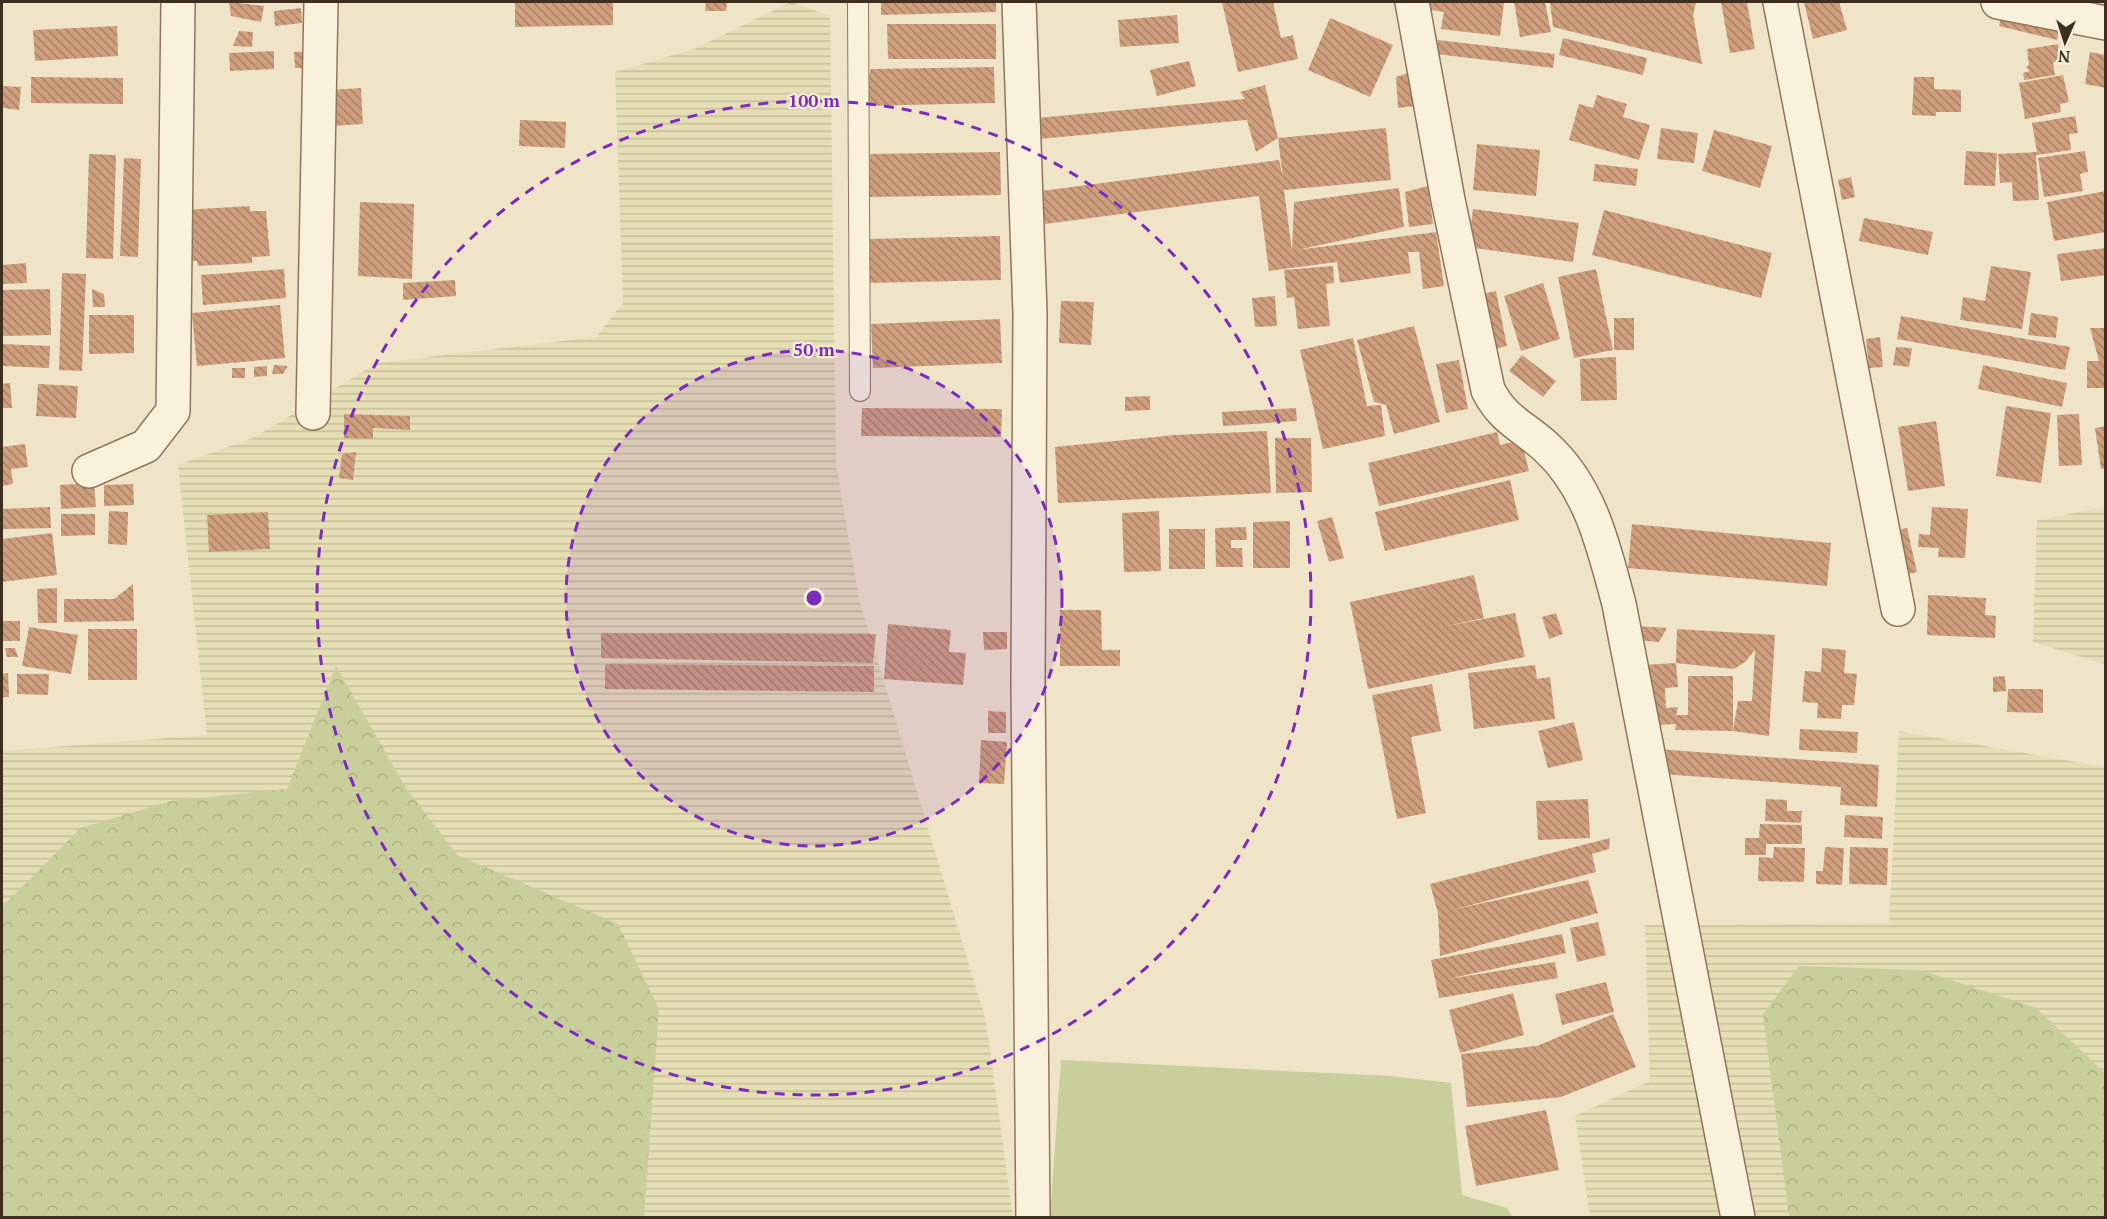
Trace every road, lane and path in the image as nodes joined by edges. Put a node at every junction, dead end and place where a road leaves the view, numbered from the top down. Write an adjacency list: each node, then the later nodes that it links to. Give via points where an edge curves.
1 (178, 2): 11 (street, via 173,411 146,446)
2 (321, 2): 10 (street)
3 (858, 2): 9 (lane)
4 (1019, 2): 13 (street, via 1030,313 1028,682)
5 (1412, 2): 14 (street, via 1488,390 1497,409 1546,447 1573,481 1596,523 1619,604)
6 (1780, 2): 12 (street)
7 (1998, 2): 8 (street)
8 (2106, 23)
9 (860, 391)
10 (313, 413)
11 (89, 471)
12 (1898, 609)
13 (1033, 1218)
14 (1738, 1218)

